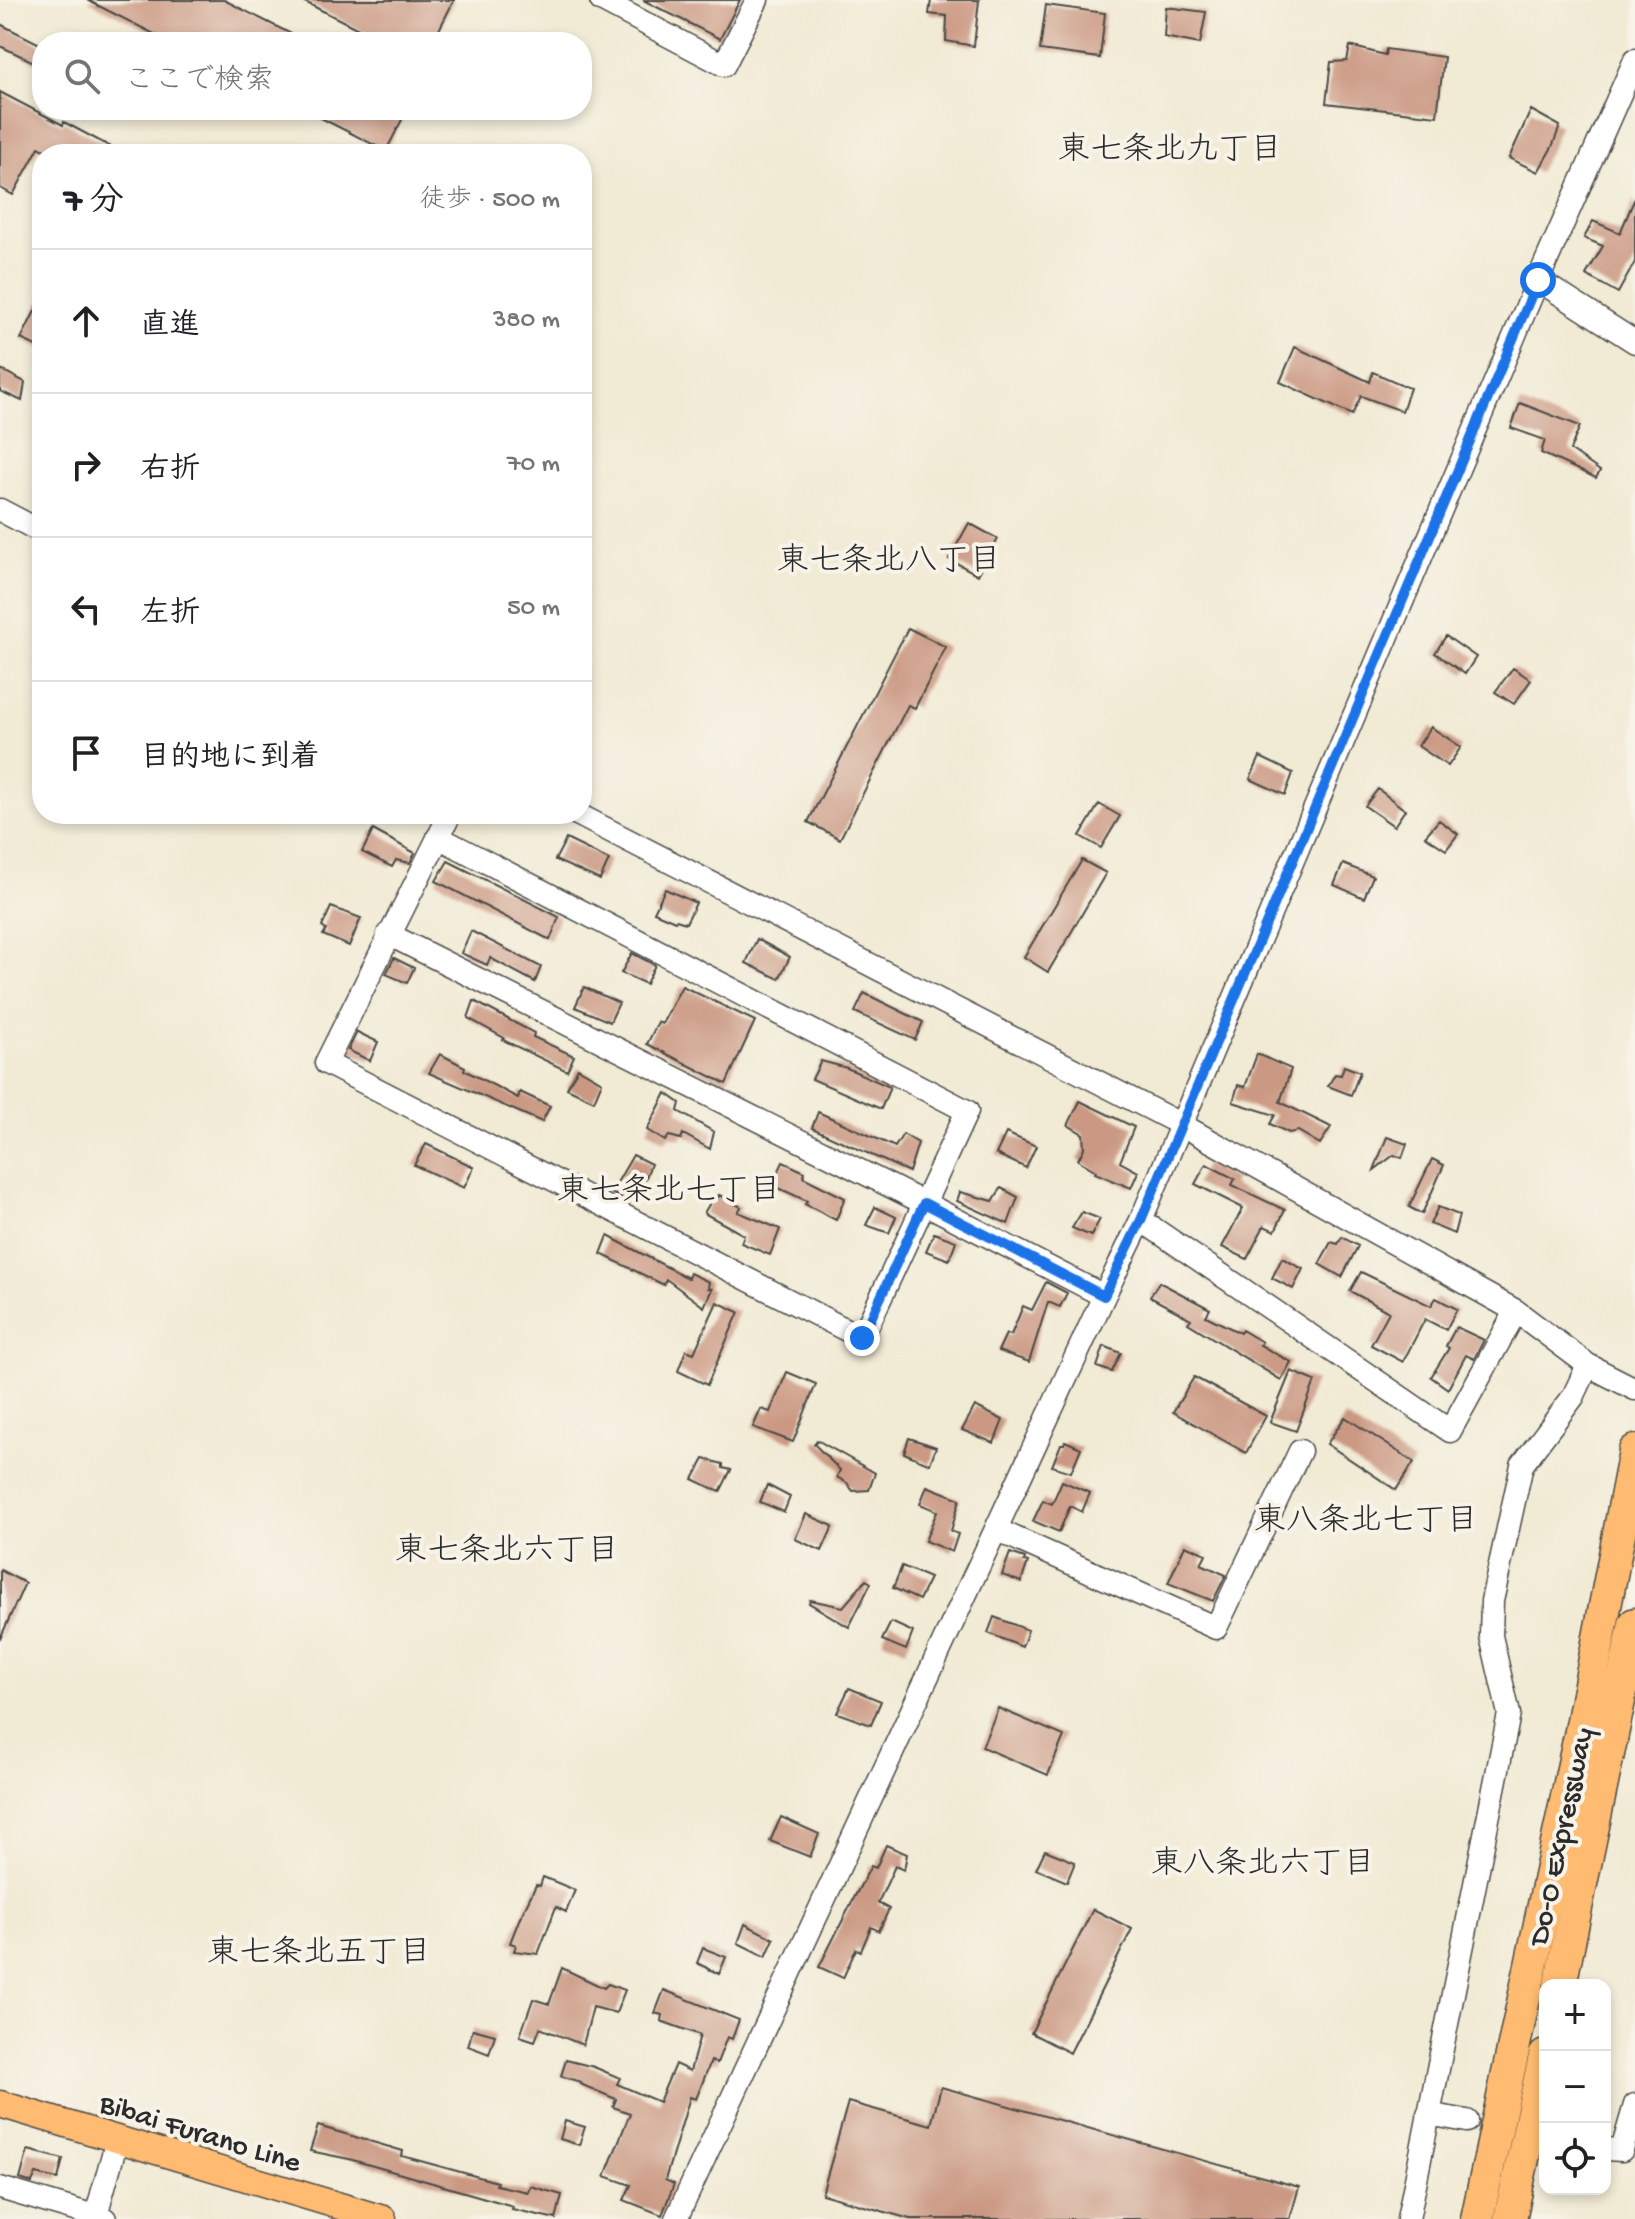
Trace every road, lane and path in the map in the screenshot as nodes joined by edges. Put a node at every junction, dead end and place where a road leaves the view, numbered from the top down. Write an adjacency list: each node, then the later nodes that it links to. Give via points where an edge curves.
1 (601, 0): 2 (street, via 724,65)
2 (757, 0)
3 (1635, 60): 4 (street)
4 (1538, 280): 5 (street); 12 (street)
5 (1635, 342)
6 (0, 510): 7 (street)
7 (32, 527)
8 (592, 822): 12 (street)
9 (445, 824): 10 (street)
10 (438, 837): 11 (street); 13 (street, via 967,1111)
11 (388, 934): 13 (street); 13 (street, via 326,1063 862,1338)
12 (1180, 1124): 14 (street); 16 (street)
13 (924, 1203): 15 (street)
14 (1141, 1220): 15 (street); 16 (street, via 1450,1431)
15 (1104, 1296): 21 (street)
16 (1516, 1311): 17 (street)
17 (1588, 1365): 18 (street); 27 (street, via 1573,1397 1522,1465 1492,1601 1491,1636 1509,1714)
18 (1635, 1389)
19 (1300, 1451): 21 (street, via 1216,1628)
20 (1633, 1464): 36 (highway, Do-O Expressway)
21 (997, 1530): 34 (street)
22 (1635, 1624): 23 (highway, Do-O Expressway)
23 (1561, 1979)
24 (1539, 2085): 37 (highway)
25 (0, 2104): 29 (main road, Bibai Furano Line)
26 (1635, 2105): 30 (street, via 1622,2150)
27 (1428, 2114): 28 (street); 35 (street)
28 (1467, 2121)
29 (117, 2140): 32 (street); 33 (main road, Bibai Furano Line)
30 (1611, 2149)
31 (0, 2188): 32 (street)
32 (99, 2218)
33 (383, 2219)
34 (676, 2219)
35 (1408, 2219)
36 (1477, 2219)
37 (1512, 2219)

